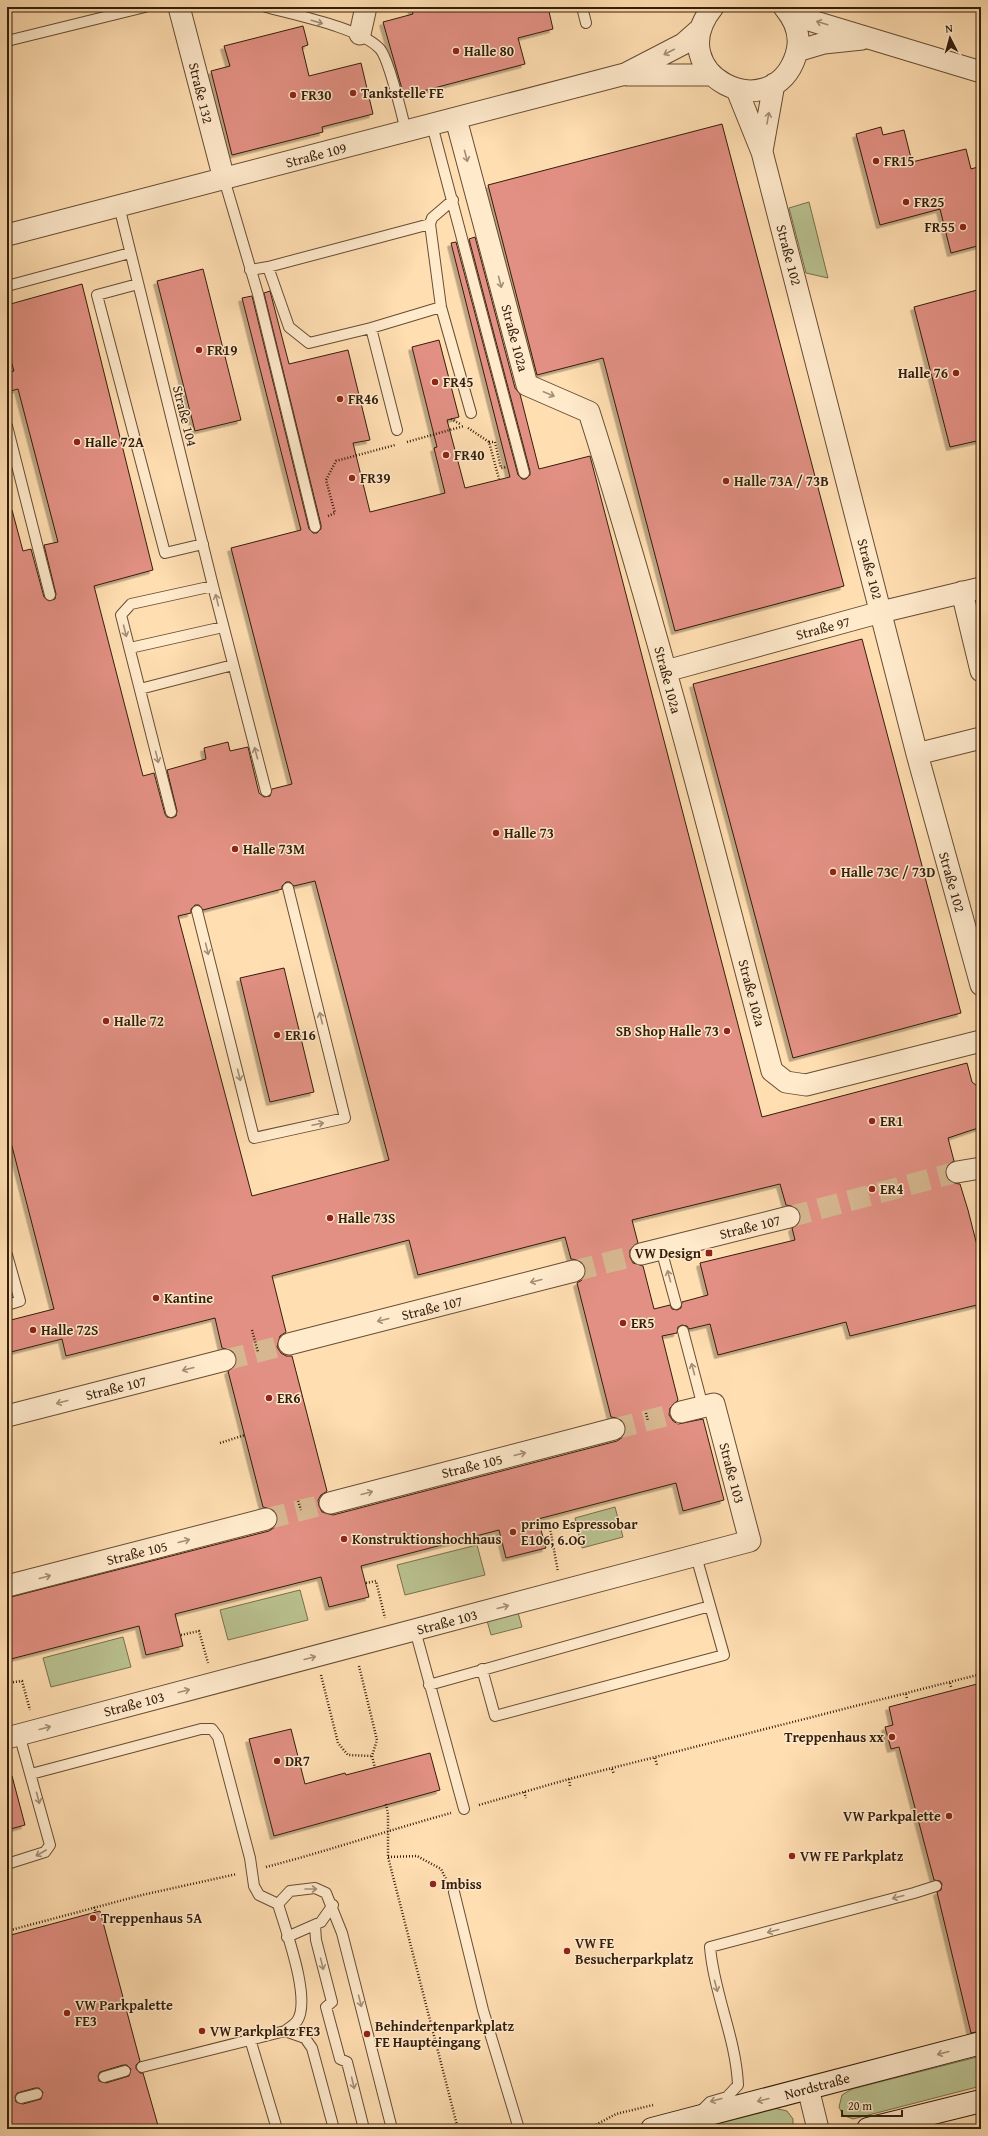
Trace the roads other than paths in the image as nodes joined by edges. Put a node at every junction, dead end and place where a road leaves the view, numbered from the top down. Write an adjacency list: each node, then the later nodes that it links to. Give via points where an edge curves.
1 (145, 7): 7 (lane)
2 (179, 7): 24 (street, Straße 132)
3 (266, 7): 11 (lane, one-way to 11)
4 (366, 7): 11 (street)
5 (582, 7): 9 (lane)
6 (713, 7): 10 (street, via 705,16)
7 (119, 10): 13 (lane)
8 (786, 10): 12 (street, one-way to 8); 14 (street, via 796,27)
9 (586, 23)
10 (700, 29): 16 (street, one-way to 16, via 683,44); 17 (street, via 699,52)
11 (360, 34): 22 (lane, via 381,50)
12 (873, 38): 14 (street, via 824,43); 15 (street)
13 (7, 41)
14 (798, 51): 18 (street, via 787,73)
15 (981, 72)
16 (625, 74): 17 (street); 20 (street, Straße 109)
17 (711, 75): 19 (street)
18 (774, 84): 19 (street, via 756,91); 23 (street, Straße 102, one-way to 18)
19 (737, 90): 23 (street, Straße 102)
20 (456, 119): 21 (street, Straße 109); 49 (street, Straße 102a, one-way to 49, via 527,385 590,412 620,507)
21 (432, 124): 22 (street, Straße 109); 25 (lane)
22 (406, 131): 24 (street, Straße 109)
23 (762, 152): 45 (street, Straße 102)
24 (224, 179): 26 (street, Straße 109); 31 (lane)
25 (453, 200): 27 (lane, via 432,218); 39 (lane)
26 (119, 206): 28 (street, Straße 109); 29 (lane, Straße 104)
27 (430, 224): 30 (lane); 34 (lane)
28 (7, 235)
29 (130, 253): 32 (lane, Straße 104); 33 (lane)
30 (268, 267): 31 (lane); 35 (lane, via 289,327 310,343)
31 (250, 270): 40 (lane)
32 (138, 284): 41 (lane, Straße 104); 41 (lane, via 98,295 164,553)
33 (7, 286)
34 (441, 307): 35 (lane); 36 (lane)
35 (371, 328): 38 (lane)
36 (471, 413)
37 (7, 426): 44 (lane)
38 (397, 430)
39 (524, 473)
40 (315, 527)
41 (203, 544): 42 (lane, Straße 104)
42 (213, 586): 46 (lane, Straße 104, one-way to 42); 47 (lane, one-way to 47, via 131,604 122,615)
43 (971, 590): 45 (street, Straße 97); 50 (street)
44 (50, 595)
45 (882, 612): 49 (street, Straße 97); 53 (street, Straße 102)
46 (223, 627): 47 (lane); 48 (lane, Straße 104)
47 (130, 648): 51 (lane)
48 (233, 665): 51 (lane); 54 (lane, Straße 104, one-way to 48)
49 (666, 671): 59 (street, Straße 102a, via 772,1070 786,1082 806,1085)
50 (981, 671)
51 (140, 689): 55 (lane, one-way to 55)
52 (981, 738): 53 (street)
53 (917, 754): 58 (street, Straße 102)
54 (266, 791)
55 (171, 812)
56 (288, 888): 57 (lane, one-way to 56, via 254,1138 345,1118)
57 (197, 911)
58 (981, 985)
59 (981, 1041)
60 (981, 1168): 61 (street)
61 (957, 1172)
62 (789, 1217): 63 (street, Straße 107)
63 (661, 1249): 64 (street, Straße 107); 67 (lane, one-way to 63)
64 (641, 1254)
65 (7, 1255): 68 (lane, via 20,1301)
66 (574, 1271): 70 (street, Straße 107, one-way to 70)
67 (676, 1304)
68 (7, 1305)
69 (683, 1331): 72 (lane, one-way to 69)
70 (289, 1344)
71 (225, 1360): 74 (street, Straße 107, one-way to 74)
72 (708, 1405): 73 (street); 78 (street, Straße 103, via 750,1541)
73 (681, 1412)
74 (7, 1416)
75 (614, 1429): 76 (street, Straße 105, one-way to 75)
76 (330, 1503)
77 (266, 1519): 79 (street, Straße 105, one-way to 77)
78 (696, 1556): 80 (lane); 81 (street, Straße 103, one-way to 78)
79 (7, 1586)
80 (710, 1606): 82 (lane); 82 (lane, via 724,1655 495,1716)
81 (415, 1630): 83 (lane); 84 (street, Straße 103, one-way to 81)
82 (482, 1669): 83 (lane)
83 (429, 1684): 86 (lane)
84 (20, 1734): 85 (lane)
85 (31, 1774): 87 (lane, one-way to 87, via 50,1845 45,1852); 90 (lane, via 212,1729 218,1737 250,1858 250,1871 259,1895)
86 (464, 1809)
87 (7, 1864)
88 (936, 1886): 104 (lane, one-way to 104, via 710,1947 712,1971 737,2061 738,2085 727,2097 710,2102)
89 (454, 1892): 109 (lane, via 483,2010)
90 (278, 1904): 91 (lane, one-way to 91, via 290,1891 315,1888 326,1892); 93 (lane)
91 (332, 1905): 92 (lane, via 322,1922); 108 (lane, one-way to 108, via 342,1933)
92 (315, 1926): 93 (lane); 107 (lane, one-way to 107, via 316,1940 332,2002 326,2007 340,2059 347,2062)
93 (288, 1937): 94 (lane, via 302,1990 302,2008 297,2021)
94 (285, 2031): 95 (lane); 106 (lane, via 305,2038 312,2048)
95 (250, 2039): 97 (lane); 105 (lane)
96 (981, 2043): 100 (street, Nordstraße, one-way to 100)
97 (142, 2066)
98 (122, 2072): 99 (lane)
99 (104, 2077)
100 (808, 2088): 104 (street, Nordstraße, one-way to 104); 111 (street)
101 (37, 2094): 102 (lane)
102 (22, 2098)
103 (981, 2101): 112 (street)
104 (694, 2118): 110 (street, Nordstraße)
105 (277, 2129)
106 (334, 2129)
107 (364, 2129)
108 (392, 2129)
109 (519, 2129)
110 (652, 2129)
111 (818, 2129)
112 (872, 2129)

